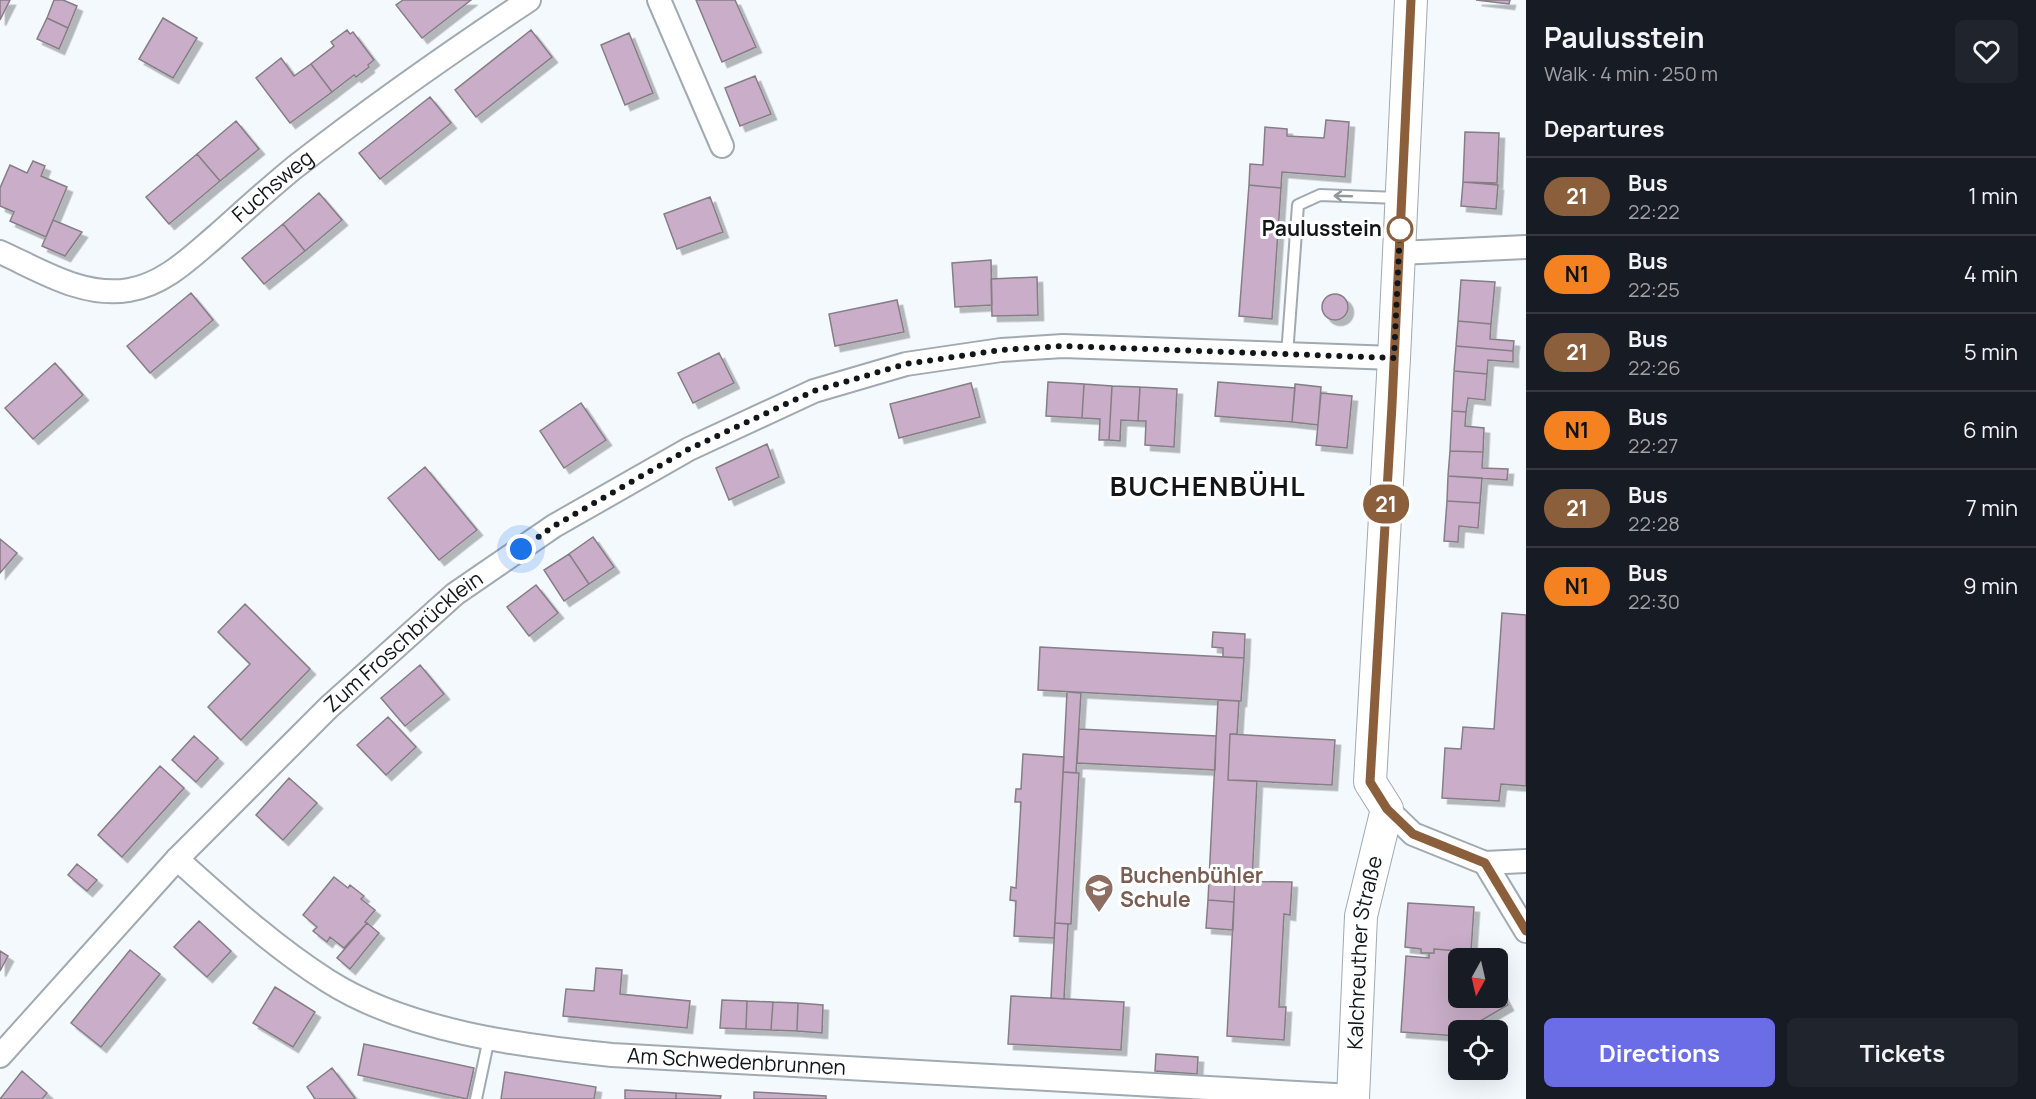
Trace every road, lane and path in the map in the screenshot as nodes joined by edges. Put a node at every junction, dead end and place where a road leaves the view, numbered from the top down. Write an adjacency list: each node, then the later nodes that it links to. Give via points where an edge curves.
1 (529, 0): 7 (street, Fuchsweg, via 428,67 304,161 177,269 151,285 127,291 97,291 72,285)
2 (659, 0): 4 (street)
3 (1411, 0): 5 (street)
4 (722, 146)
5 (1401, 198): 8 (street); 9 (lane, one-way to 9, via 1320,195 1298,205)
6 (1526, 247): 8 (street)
7 (0, 252)
8 (1399, 253): 10 (street)
9 (1287, 355): 10 (street, Zum Froschbrücklein); 12 (street, Zum Froschbrücklein, via 1063,346 1001,350 906,364 814,391 689,449 554,526 455,594 329,707)
10 (1394, 358): 11 (street, via 1370,782)
11 (1387, 809): 14 (street, via 1413,834); 18 (street, Kalchreuther Straße, via 1361,916)
12 (177, 859): 16 (street, Am Schwedenbrunnen, via 270,942 330,982 371,1003 418,1020); 17 (street, Zum Froschbrücklein)
13 (1526, 861): 14 (street)
14 (1485, 863): 15 (street)
15 (1526, 931)
16 (489, 1038): 18 (street, Am Schwedenbrunnen, via 536,1048 612,1055); 19 (lane)
17 (0, 1056)
18 (1353, 1098)
19 (476, 1099)

